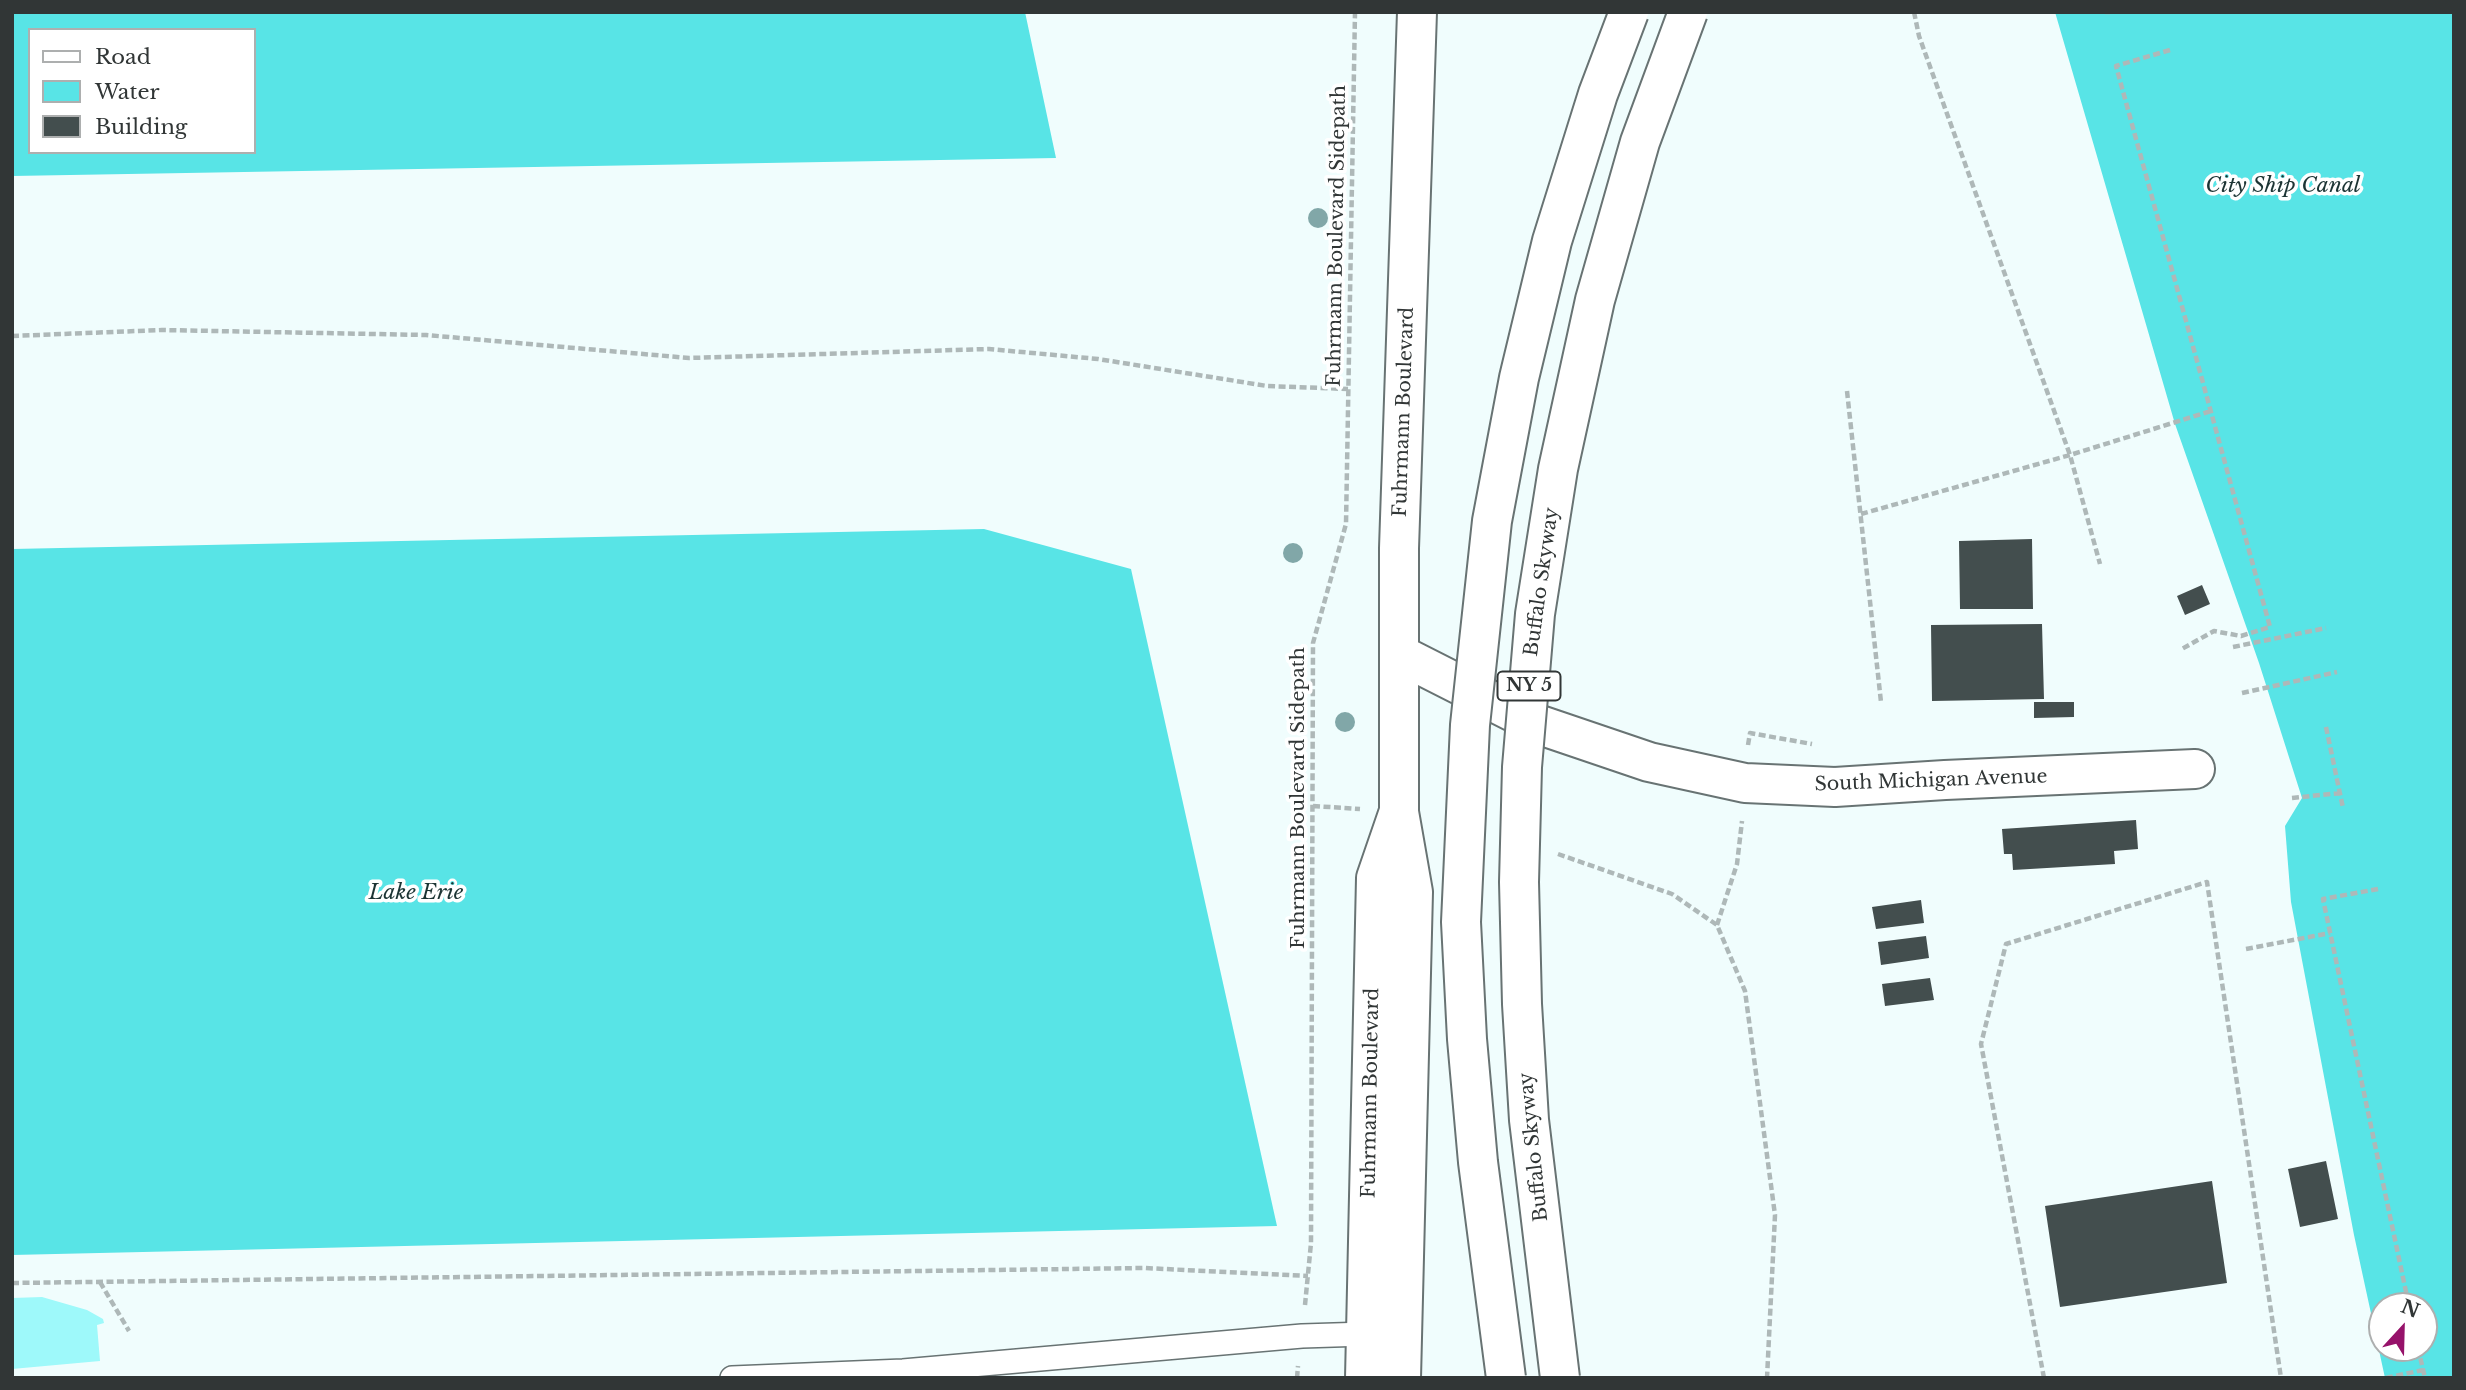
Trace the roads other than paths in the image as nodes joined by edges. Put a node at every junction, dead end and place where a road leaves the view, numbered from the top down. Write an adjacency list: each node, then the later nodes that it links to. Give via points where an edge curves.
1 (1417, 12): 4 (main road, Fuhrmann Boulevard)
2 (1629, 12): 11 (main road, NY 5, bridge, via 1556,229 1519,378 1492,522 1470,725 1461,922 1467,1039)
3 (1688, 12): 12 (main road, Buffalo Skyway / NY 5, bridge, via 1640,142 1595,300 1558,469 1535,614 1522,768 1522,1004 1529,1120)
4 (1399, 654): 5 (main road, South Michigan Avenue, via 1537,724 1648,762 1745,783 1835,788); 6 (main road, Fuhrmann Boulevard)
5 (2195, 769)
6 (1399, 812): 7 (main road, Fuhrmann Boulevard, via 1376,878); 10 (main road, Fuhrmann Boulevard, via 1413,892)
7 (1366, 1334): 8 (lane, via 903,1371); 9 (main road, Fuhrmann Boulevard)
8 (732, 1378)
9 (1365, 1378)
10 (1401, 1378)
11 (1506, 1378)
12 (1560, 1378)

